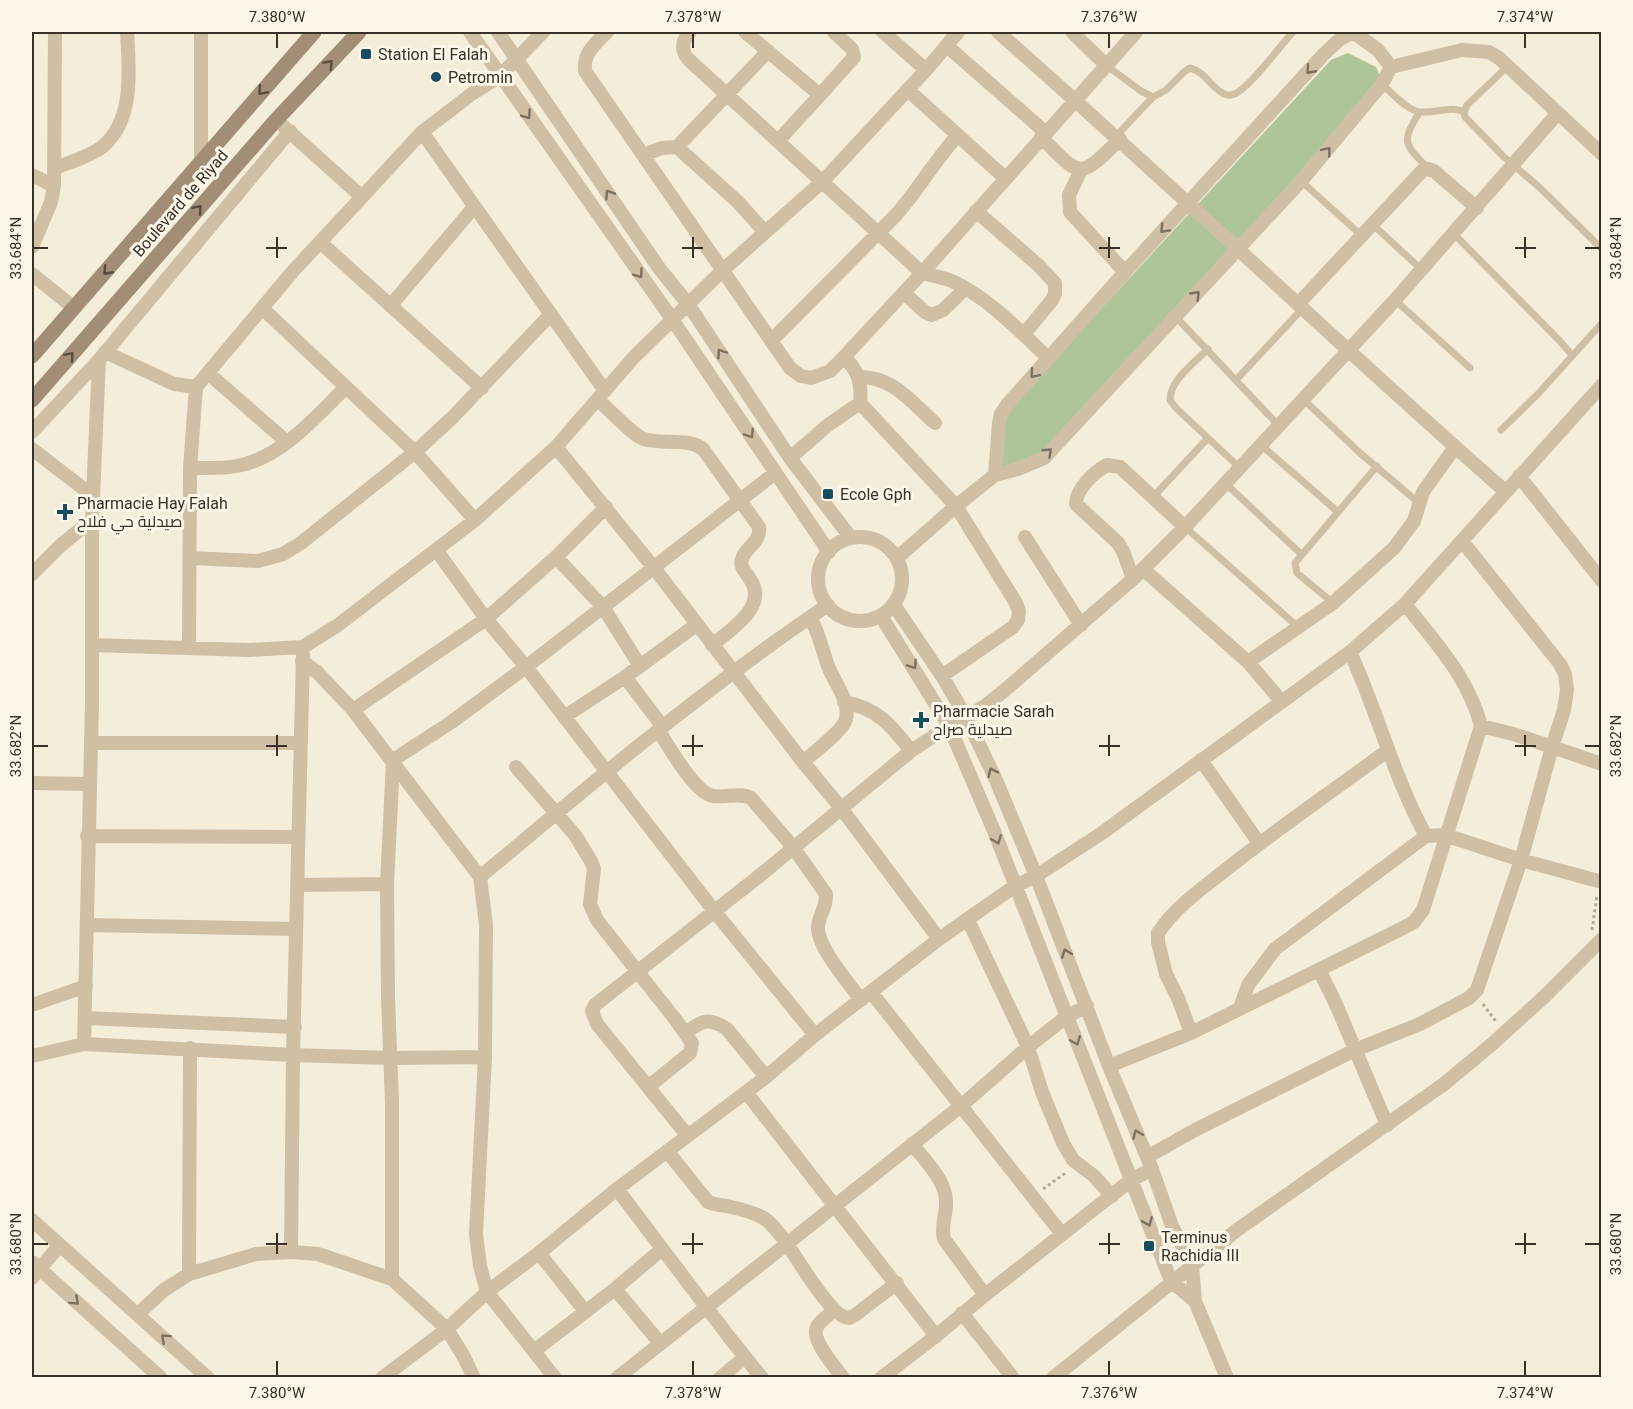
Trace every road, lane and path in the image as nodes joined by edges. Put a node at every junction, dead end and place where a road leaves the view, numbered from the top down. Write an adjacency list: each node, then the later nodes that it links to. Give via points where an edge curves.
1 (56, 32): 51 (street)
2 (127, 32): 51 (street, via 129,90 118,125 102,146)
3 (201, 32): 49 (street)
4 (314, 32): 49 (main road, Boulevard de Riyad, one-way to 49)
5 (359, 32): 39 (main road, Boulevard de Riyad, one-way to 5)
6 (470, 32): 29 (street)
7 (498, 32): 24 (street)
8 (543, 32): 24 (street)
9 (607, 32): 48 (street, via 588,51 585,71)
10 (690, 32): 32 (street, via 682,52)
11 (745, 32): 23 (street)
12 (834, 32): 21 (street)
13 (855, 32): 21 (street)
14 (883, 32): 28 (street)
15 (958, 32): 22 (street)
16 (998, 32): 35 (street)
17 (1072, 32): 25 (street)
18 (1136, 32): 25 (street)
19 (1293, 32): 34 (lane, via 1236,94 1224,94 1201,72 1190,68)
20 (1353, 32): 26 (street, via 1385,57); 60 (street, one-way to 60, via 1323,54)
21 (845, 42): 33 (street, via 854,57)
22 (947, 46): 28 (street); 42 (street)
23 (768, 51): 32 (street); 33 (street)
24 (518, 59): 29 (street); 81 (street, one-way to 24, via 659,268)
25 (1107, 66): 34 (lane); 35 (street)
26 (1391, 67): 27 (street, via 1462,50 1489,52); 30 (street)
27 (1507, 67): 37 (lane); 38 (street)
28 (926, 70): 31 (street)
29 (500, 76): 41 (street); 88 (street, one-way to 88)
30 (1382, 84): 36 (lane); 56 (street, one-way to 30)
31 (908, 90): 43 (street); 57 (street)
32 (727, 95): 45 (street); 46 (street)
33 (820, 95): 45 (street)
34 (1153, 97): 44 (lane)
35 (1076, 99): 42 (street); 44 (street)
36 (1419, 112): 37 (lane, via 1452,108); 52 (lane, via 1408,131 1407,142)
37 (1464, 112): 50 (lane, via 1472,126)
38 (1557, 114): 47 (street); 50 (street)
39 (276, 120): 40 (street); 108 (main road, Boulevard de Riyad, one-way to 39)
40 (290, 131): 59 (street); 96 (street)
41 (422, 132): 59 (street); 61 (street)
42 (1043, 134): 53 (street, via 1070,166); 55 (street)
43 (958, 135): 55 (street); 66 (street, via 909,200)
44 (1118, 138): 53 (street, via 1100,160); 60 (street)
45 (778, 141): 57 (street)
46 (677, 147): 48 (street); 65 (street)
47 (1602, 154)
48 (643, 155): 73 (street)
49 (201, 161): 84 (main road, Boulevard de Riyad, one-way to 84)
50 (1514, 164): 62 (street); 71 (lane)
51 (55, 168): 58 (street)
52 (1428, 168): 62 (street); 64 (street)
53 (1082, 170): 75 (street, via 1069,195 1070,212)
54 (32, 175): 58 (street)
55 (1005, 178): 63 (street)
56 (1301, 181): 68 (lane); 72 (street)
57 (823, 182): 65 (street); 66 (street)
58 (54, 186): 70 (street, via 45,220)
59 (362, 197): 69 (street)
60 (1190, 203): 72 (street); 75 (street, one-way to 75)
61 (474, 207): 82 (street); 86 (street)
62 (1477, 208): 67 (street)
63 (976, 211): 76 (street); 90 (street, via 1055,283 1052,300)
64 (1372, 224): 68 (street); 74 (lane)
65 (765, 232): 73 (street)
66 (878, 233): 76 (street); 91 (street)
67 (1454, 234): 74 (street); 94 (lane)
68 (1361, 236): 83 (street)
69 (320, 242): 82 (street); 85 (street)
70 (32, 247)
71 (1602, 249)
72 (1239, 250): 83 (street); 87 (street, one-way to 72)
73 (724, 269): 81 (street); 91 (street)
74 (1422, 270): 80 (street)
75 (1125, 272): 98 (street)
76 (922, 273): 78 (street); 79 (street)
77 (32, 274): 84 (street)
78 (965, 289): 79 (street, via 932,315); 90 (street)
79 (904, 293): 97 (street)
80 (1395, 300): 93 (street); 99 (lane)
81 (688, 304): 88 (street); 122 (street, one-way to 81)
82 (391, 305): 106 (street)
83 (1300, 306): 93 (street); 102 (lane)
84 (74, 308): 95 (main road, Boulevard de Riyad)
85 (262, 308): 100 (street); 105 (street)
86 (551, 314): 106 (street); 107 (street)
87 (1175, 316): 92 (lane); 127 (street, one-way to 87, via 1044,458)
88 (672, 319): 107 (street); 126 (street, one-way to 126)
89 (1602, 323): 94 (lane)
90 (1024, 334): 98 (street)
91 (771, 340): 97 (street, via 790,368 804,377 821,376)
92 (1208, 349): 102 (lane); 115 (lane, via 1186,371 1170,396 1172,404)
93 (1348, 352): 109 (street); 119 (street)
94 (1572, 355): 113 (lane)
95 (32, 356)
96 (102, 356): 104 (street, via 174,384); 114 (street); 131 (street)
97 (844, 357): 101 (street)
98 (1048, 358): 127 (street, one-way to 127, via 1000,414)
99 (1470, 368)
100 (208, 373): 104 (street); 116 (street)
101 (858, 377): 110 (street); 111 (street, via 873,377 893,385)
102 (1236, 379): 112 (lane)
103 (1602, 385): 128 (street)
104 (196, 387): 124 (street)
105 (346, 387): 116 (street); 121 (street)
106 (482, 388): 121 (street)
107 (601, 395): 118 (street); 133 (street, via 632,432 642,438 696,444 712,459)
108 (32, 400)
109 (1304, 400): 112 (street); 123 (lane)
110 (860, 403): 122 (street); 135 (street)
111 (935, 423)
112 (1279, 426): 117 (street)
113 (1501, 430)
114 (32, 432)
115 (1208, 438): 125 (lane); 132 (lane)
116 (287, 442): 124 (street, via 239,465)
117 (1262, 445): 125 (street); 137 (lane)
118 (556, 447): 136 (street); 139 (street)
119 (1455, 447): 130 (street); 134 (street)
120 (32, 449): 131 (street)
121 (415, 452): 139 (street); 148 (street, via 283,554 245,562)
122 (790, 458): 142 (street)
123 (1377, 466): 134 (lane); 137 (lane)
124 (190, 468): 148 (street)
125 (1240, 468): 129 (street)
126 (775, 473): 133 (street); 145 (street)
127 (995, 475): 135 (street)
128 (1519, 476): 130 (street); 154 (street)
129 (1226, 484): 140 (street); 146 (lane)
130 (1505, 491): 143 (street)
131 (93, 496): 138 (street)
132 (1153, 497): 140 (street); 153 (street, via 1114,465 1101,468 1077,498 1081,509 1118,543)
133 (738, 500): 150 (street); 167 (street, via 759,527 759,537 743,556 741,566 752,582 753,606)
134 (1419, 502): 155 (street, via 1414,521 1394,548)
135 (956, 506): 149 (street); 176 (street, via 1019,611 1013,627)
136 (606, 507): 147 (street); 150 (street)
137 (1338, 512): 146 (lane)
138 (92, 520): 152 (street); 166 (street)
139 (476, 520): 144 (street)
140 (1185, 527): 151 (street); 165 (lane)
141 (1026, 537): 164 (street)
142 (851, 538): 145 (street); 149 (street, via 877,541)
143 (1462, 541): 156 (street); 187 (street, via 1565,674 1564,710)
144 (436, 551): 162 (street); 170 (street)
145 (829, 552): 157 (street, via 819,573 822,595)
146 (1301, 554): 155 (lane, via 1295,563 1298,573)
147 (556, 557): 159 (street); 162 (street)
148 (190, 558): 168 (street)
149 (897, 558): 158 (street, via 902,582)
150 (654, 568): 159 (street); 163 (street)
151 (1143, 569): 153 (street); 171 (street)
152 (32, 574)
153 (1133, 579): 164 (street)
154 (1602, 581)
155 (1333, 603): 165 (street)
156 (1405, 604): 169 (street); 183 (street, via 1467,686)
157 (828, 605): 160 (street, via 847,619 870,620); 161 (street)
158 (894, 605): 160 (street); 176 (street)
159 (603, 607): 172 (street); 173 (street)
160 (881, 616): 182 (street, one-way to 182)
161 (810, 617): 174 (street); 177 (street)
162 (486, 619): 173 (street); 179 (street)
163 (696, 625): 167 (street); 172 (street)
164 (1081, 625): 181 (street, via 1005,690)
165 (1299, 628): 171 (street)
166 (93, 645): 168 (street); 185 (street)
167 (712, 645): 174 (street)
168 (189, 648): 170 (street)
169 (1350, 652): 178 (street); 188 (street)
170 (303, 654): 179 (street); 186 (street)
171 (1248, 662): 178 (street)
172 (640, 666): 175 (street)
173 (526, 667): 180 (street); 190 (street)
174 (735, 672): 184 (street); 192 (street)
175 (625, 676): 180 (street); 184 (street)
176 (942, 676): 181 (street)
177 (844, 702): 189 (street, via 877,714); 192 (street, via 846,720 840,730)
178 (1282, 702): 191 (street)
179 (353, 710): 190 (street)
180 (564, 717): 195 (street)
181 (966, 717): 182 (street); 207 (street, one-way to 181)
182 (949, 726): 189 (street); 212 (street, one-way to 212)
183 (1481, 726): 187 (street); 200 (street)
184 (661, 729): 195 (street); 205 (street, via 703,790 709,795 751,798)
185 (91, 743): 186 (street); 197 (street)
186 (300, 743): 203 (street)
187 (1552, 747): 193 (street); 206 (street)
188 (1387, 750): 202 (street); 204 (street)
189 (911, 751): 198 (street)
190 (393, 760): 208 (street); 210 (street)
191 (1201, 760): 204 (street); 207 (street)
192 (803, 762): 198 (street)
193 (1602, 764)
194 (516, 767): 199 (street)
195 (607, 772): 199 (street); 213 (street)
196 (32, 783): 197 (street)
197 (89, 784): 201 (street)
198 (841, 807): 205 (street); 217 (street)
199 (556, 813): 208 (street); 221 (street, via 591,861 594,869 590,904 597,920)
200 (1445, 835): 202 (street); 206 (street); 220 (street, via 1419,916 1403,928)
201 (87, 836): 203 (street); 215 (street)
202 (1426, 836): 227 (street, via 1275,949 1248,985)
203 (297, 837): 211 (street)
204 (1259, 843): 232 (street, via 1186,901 1158,933 1166,974)
205 (793, 847): 213 (street); 224 (street, via 826,894 818,927 820,940)
206 (1521, 860): 209 (street); 223 (street, via 1484,975)
207 (1036, 876): 212 (street); 226 (street, one-way to 207)
208 (480, 877): 241 (street, via 486,925)
209 (1601, 882): 219 (path)
210 (387, 884): 211 (street); 242 (street)
211 (297, 885): 216 (street)
212 (1015, 886): 214 (street); 228 (street)
213 (715, 912): 221 (street); 234 (street)
214 (968, 920): 217 (street); 236 (street)
215 (88, 924): 216 (street); 222 (street)
216 (296, 930): 230 (street)
217 (939, 939): 224 (street)
218 (1602, 939): 219 (street)
219 (1590, 951): 233 (street)
220 (1318, 970): 227 (street); 238 (street)
221 (637, 971): 231 (street); 245 (street, via 592,1011 597,1024)
222 (86, 987): 225 (street); 229 (street)
223 (1473, 995): 233 (path); 238 (street, via 1420,1024)
224 (866, 996): 234 (street); 247 (street)
225 (32, 1005)
226 (1087, 1006): 228 (street); 243 (street)
227 (1240, 1008): 232 (street)
228 (1066, 1017): 236 (street); 254 (street, one-way to 254)
229 (85, 1018): 230 (street); 235 (street)
230 (295, 1027): 239 (street)
231 (686, 1033): 244 (street, via 703,1022 718,1023); 245 (street, via 692,1043 690,1053)
232 (1191, 1033): 243 (street)
233 (1504, 1033): 248 (street, via 1444,1084)
234 (815, 1035): 244 (street)
235 (84, 1044): 237 (street); 240 (street)
236 (1028, 1047): 247 (street); 253 (street, via 1063,1143)
237 (190, 1048): 239 (street); 268 (street)
238 (1355, 1050): 248 (street); 252 (street, via 1195,1130)
239 (292, 1055): 242 (street); 264 (street)
240 (32, 1056)
241 (485, 1057): 242 (street); 273 (street, via 476,1234)
242 (390, 1058): 269 (street)
243 (1109, 1066): 252 (street, one-way to 243)
244 (766, 1077): 246 (street)
245 (648, 1087): 249 (street)
246 (746, 1092): 249 (street); 258 (street)
247 (961, 1106): 250 (street); 257 (street)
248 (1387, 1125): 266 (street)
249 (687, 1135): 251 (street)
250 (912, 1144): 258 (street); 274 (street, via 946,1193 944,1239)
251 (667, 1151): 255 (street); 261 (street, via 708,1202 754,1211)
252 (1149, 1163): 254 (street); 266 (street, via 1172,1226)
253 (1078, 1164): 256 (street); 257 (path)
254 (1131, 1180): 256 (street); 270 (street, one-way to 270)
255 (616, 1189): 263 (street); 265 (street)
256 (1112, 1196): 260 (street)
257 (1033, 1197): 260 (street)
258 (836, 1206): 261 (street); 271 (street)
259 (32, 1220): 262 (street)
260 (1062, 1234): 274 (street)
261 (787, 1244): 276 (street); 277 (street)
262 (59, 1246): 267 (street); 280 (street)
263 (662, 1249): 272 (street); 276 (street)
264 (291, 1252): 268 (street, via 256,1254); 269 (street, via 318,1254)
265 (539, 1253): 273 (street); 278 (street)
266 (1192, 1265): 270 (street); 275 (street)
267 (34, 1269): 287 (street, one-way to 287)
268 (189, 1274): 280 (street)
269 (392, 1280): 281 (street)
270 (1171, 1281): 275 (street); 298 (street)
271 (897, 1283): 277 (street, via 849,1318); 282 (street)
272 (615, 1289): 278 (street); 283 (street)
273 (487, 1292): 281 (street); 284 (street)
274 (985, 1295): 279 (street)
275 (1195, 1301): 299 (street)
276 (707, 1307): 283 (street); 285 (street)
277 (834, 1310): 295 (street, via 815,1333 817,1342)
278 (585, 1311): 284 (street)
279 (962, 1313): 282 (street); 297 (street)
280 (138, 1314): 288 (street, one-way to 280)
281 (447, 1329): 289 (street); 290 (street)
282 (936, 1336): 296 (street)
283 (660, 1343): 286 (street)
284 (534, 1351): 291 (street)
285 (745, 1357): 293 (street); 294 (street)
286 (634, 1372): 292 (street)
287 (161, 1377)
288 (208, 1377)
289 (382, 1377)
290 (474, 1377)
291 (555, 1377)
292 (617, 1377)
293 (720, 1377)
294 (762, 1377)
295 (843, 1377)
296 (881, 1377)
297 (1013, 1377)
298 (1053, 1377)
299 (1227, 1377)

